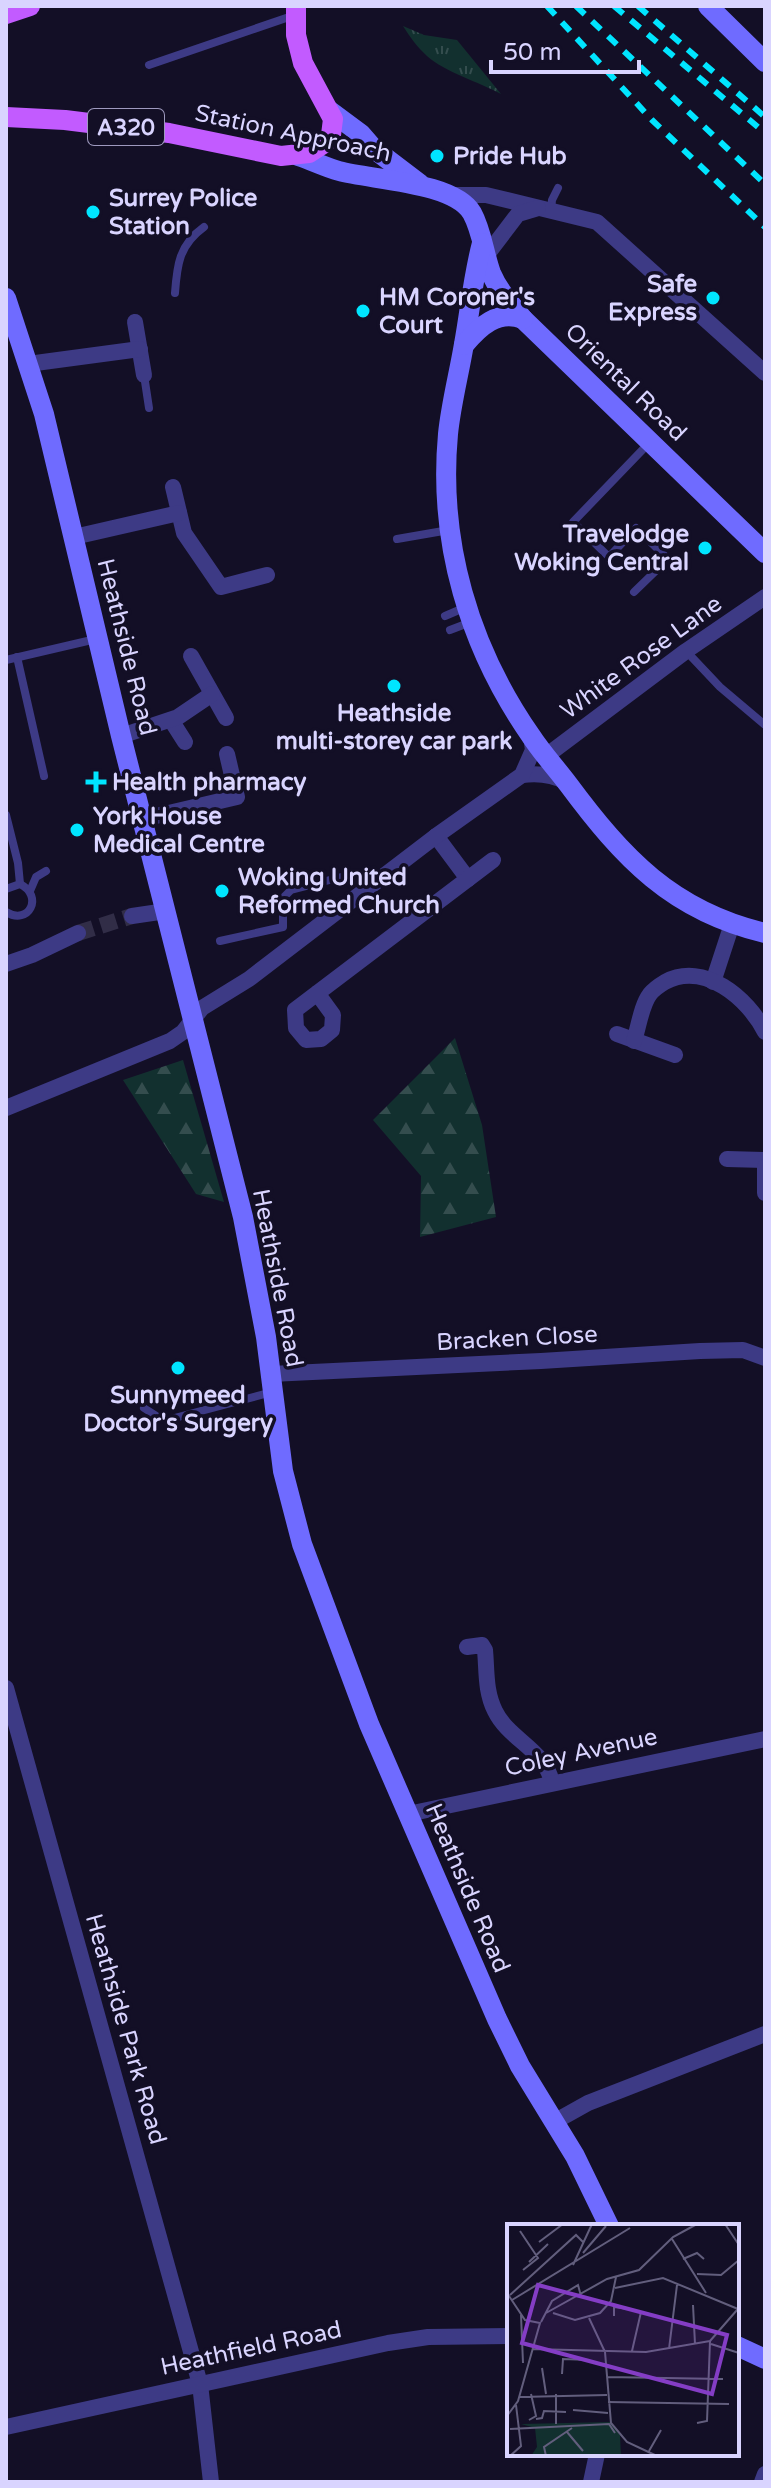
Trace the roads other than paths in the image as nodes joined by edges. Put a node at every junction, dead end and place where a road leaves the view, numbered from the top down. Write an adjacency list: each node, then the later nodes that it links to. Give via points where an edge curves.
1 (30, 6): 4 (main road)
2 (708, 6): 5 (street)
3 (296, 10): 6 (lane); 7 (main road, via 303,63)
4 (6, 14)
5 (765, 62)
6 (149, 65)
7 (330, 111): 9 (main road, via 333,128 326,142); 10 (street, Station Approach)
8 (6, 117): 9 (main road, Station Approach / A320, via 119,126)
9 (298, 156): 10 (street, Station Approach, via 336,170)
10 (425, 188): 12 (street, Station Approach)
11 (558, 188): 13 (lane)
12 (450, 195): 13 (street, Station Approach, via 486,195); 15 (street, Oriental Road, via 468,207)
13 (545, 209): 15 (street, via 518,214); 23 (street, Station Approach, via 606,228)
14 (204, 227): 16 (lane, via 180,254)
15 (484, 250): 18 (street, Oriental Road, via 497,285); 20 (street)
16 (175, 293)
17 (6, 298): 22 (street, Heathside Road)
18 (523, 319): 20 (street, via 492,320); 26 (street, Oriental Road)
19 (135, 322): 21 (street)
20 (464, 345): 29 (street, via 448,430)
21 (140, 349): 22 (street); 24 (street)
22 (28, 364): 30 (street, Heathside Road)
23 (765, 373)
24 (144, 375): 25 (lane)
25 (149, 408)
26 (651, 442): 32 (street, Oriental Road); 34 (lane, via 573,522 609,557 636,528 668,559)
27 (173, 487): 28 (street)
28 (179, 513): 30 (street); 33 (street, via 184,533 221,587)
29 (449, 530): 31 (lane); 36 (street)
30 (74, 537): 39 (street, Heathside Road)
31 (397, 539)
32 (765, 553)
33 (267, 575)
34 (634, 592)
35 (765, 597): 40 (street, White Rose Lane)
36 (468, 614): 37 (lane); 38 (lane); 49 (street, via 492,670)
37 (445, 616)
38 (450, 630)
39 (97, 639): 42 (lane); 48 (street, Heathside Road)
40 (686, 651): 47 (lane); 52 (street, White Rose Lane)
41 (191, 656): 44 (street)
42 (17, 657): 43 (lane); 54 (lane)
43 (6, 660)
44 (212, 694): 45 (street); 46 (street)
45 (226, 718)
46 (171, 720): 48 (street); 50 (street)
47 (765, 725)
48 (121, 736): 57 (street, Heathside Road)
49 (531, 736): 52 (street); 53 (street, via 533,750)
50 (185, 742)
51 (227, 754): 57 (street, via 237,797)
52 (546, 756): 55 (street)
53 (522, 775): 55 (street, via 544,774); 58 (street)
54 (44, 776)
55 (566, 782): 69 (street, via 615,843 662,888)
56 (6, 815): 63 (lane)
57 (143, 819): 66 (street, Heathside Road)
58 (436, 836): 62 (street); 74 (street)
59 (493, 860): 62 (street)
60 (46, 871): 65 (lane, via 36,877)
61 (349, 875): 70 (lane, via 291,890 283,898)
62 (468, 879): 77 (street)
63 (20, 884): 64 (lane); 65 (lane)
64 (6, 889)
65 (30, 891): 67 (lane, via 29,911 19,916)
66 (166, 911): 68 (street); 78 (street, Heathside Road)
67 (6, 912)
68 (132, 916)
69 (732, 924): 72 (street); 76 (street)
70 (283, 927): 73 (lane); 74 (lane)
71 (78, 933): 75 (street)
72 (765, 933)
73 (220, 941)
74 (294, 944): 78 (street)
75 (6, 964)
76 (713, 982): 79 (street, via 750,1008); 81 (street, via 692,974 656,988 644,1006)
77 (317, 993)
78 (192, 1019): 83 (street, via 170,1041); 89 (street, Heathside Road, via 243,1217)
79 (765, 1032)
80 (617, 1034): 81 (street)
81 (634, 1041): 82 (street)
82 (675, 1055)
83 (6, 1108)
84 (727, 1159): 85 (street)
85 (765, 1160)
86 (765, 1167): 87 (street)
87 (765, 1193)
88 (765, 1358): 89 (street, Bracken Close, via 743,1350 700,1351)
89 (272, 1382): 90 (lane, via 167,1420); 95 (street, Heathside Road, via 283,1471 302,1544)
90 (144, 1408)
91 (467, 1647): 94 (street, via 482,1645 496,1714 543,1760)
92 (6, 1688): 102 (street, Heathside Park Road)
93 (765, 1739): 94 (street, Coley Avenue)
94 (552, 1783): 95 (street, Coley Avenue)
95 (408, 1814): 97 (street, Heathside Road, via 497,2019)
96 (765, 2034): 97 (street, via 598,2099)
97 (554, 2122): 98 (street, Heathside Road)
98 (608, 2224)
99 (507, 2336): 102 (street, Heathfield Road, via 388,2343)
100 (739, 2347): 101 (street)
101 (765, 2359)
102 (200, 2384): 103 (street, Heathfield Road); 106 (street, Heathside Park Road)
103 (6, 2427)
104 (597, 2456): 107 (street)
105 (765, 2474): 108 (street)
106 (211, 2482)
107 (591, 2482)
108 (762, 2482)

